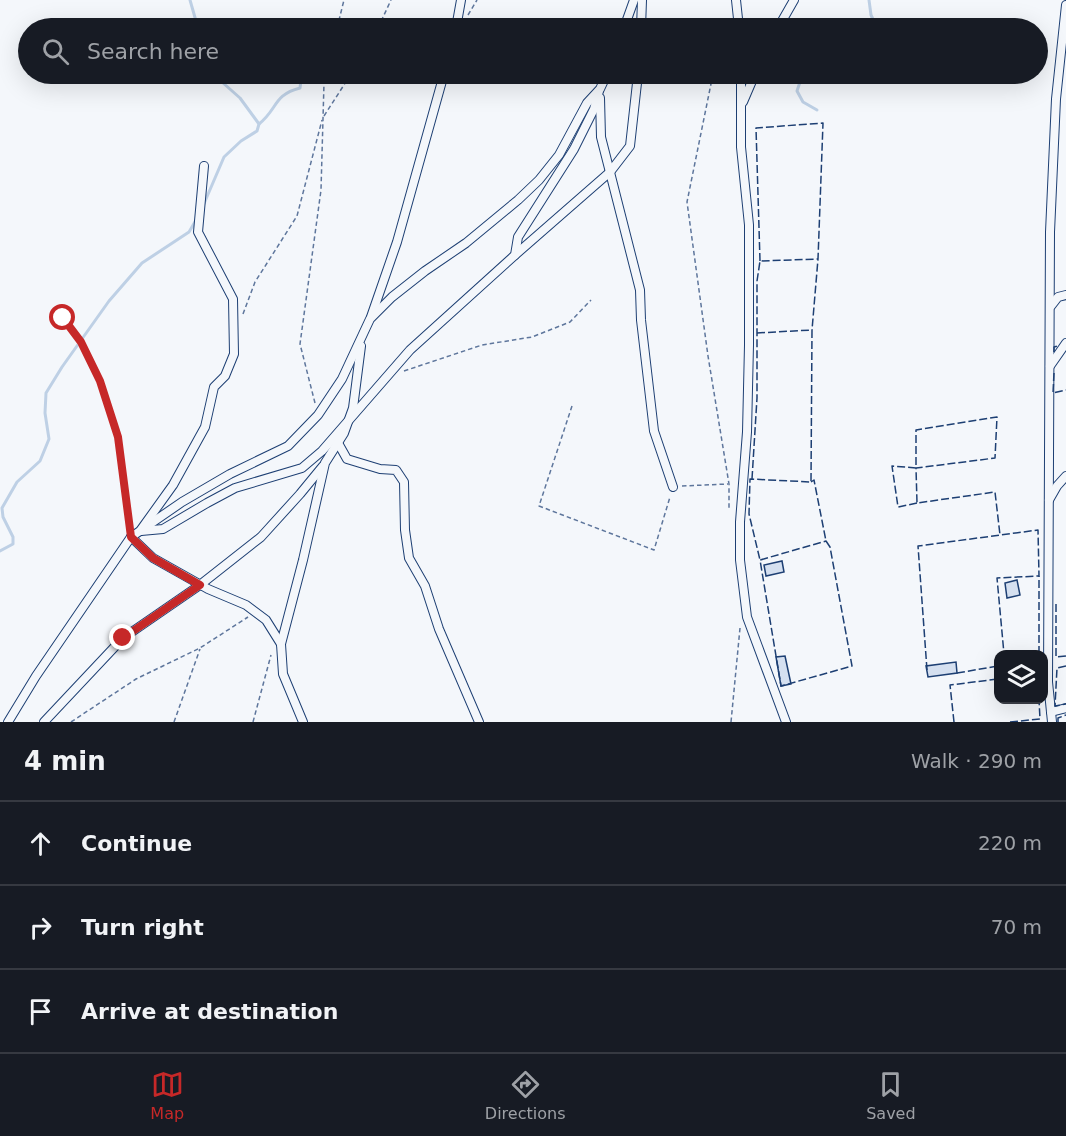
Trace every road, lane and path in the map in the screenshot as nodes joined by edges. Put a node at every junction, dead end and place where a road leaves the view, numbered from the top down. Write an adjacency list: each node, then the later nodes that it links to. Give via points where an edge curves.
1 (344, 0): 10 (path)
2 (391, 0): 11 (path)
3 (461, 0): 12 (street)
4 (477, 0): 13 (path)
5 (634, 0): 14 (street)
6 (642, 0): 15 (street)
7 (735, 0): 16 (street)
8 (794, 0): 17 (street)
9 (1066, 5): 34 (street, via 1056,99)
10 (340, 18)
11 (383, 18)
12 (458, 18)
13 (467, 18)
14 (628, 18)
15 (641, 18)
16 (738, 18)
17 (784, 18)
18 (324, 84): 28 (path)
19 (344, 84): 28 (path)
20 (441, 84): 36 (street, via 394,251)
21 (602, 84): 26 (street)
22 (637, 84): 30 (street, via 630,146)
23 (711, 84): 47 (path, via 687,202)
24 (741, 84): 27 (street)
25 (750, 84): 27 (street)
26 (600, 89): 30 (street, via 601,137); 31 (street, via 574,149 518,237); 36 (street, via 587,103 559,155 540,180 466,243 392,297)
27 (741, 105): 69 (street, via 749,225 749,345 740,560 747,617)
28 (323, 116): 37 (path, via 297,216 255,282); 42 (path, via 321,190 300,344)
29 (204, 166): 51 (street, via 198,232 233,299 234,354 225,376 214,387 205,427 173,485)
30 (610, 171): 31 (street); 48 (street, via 640,290 654,431)
31 (514, 255): 40 (street)
32 (1066, 295): 34 (street, via 1058,297)
33 (591, 300): 40 (path, via 570,322 532,337 482,345)
34 (1051, 306): 39 (street)
35 (63, 318): 52 (path, via 81,342 100,381 118,437)
36 (370, 319): 42 (street, via 342,379); 43 (street, via 359,353)
37 (241, 320)
38 (1066, 343): 39 (street)
39 (1050, 367): 49 (street)
40 (386, 377): 43 (street)
41 (572, 406): 48 (path, via 539,506 654,550)
42 (318, 416): 51 (street, via 288,446 230,474)
43 (348, 421): 44 (street); 51 (street, via 302,468 236,488 163,529)
44 (338, 443): 45 (street); 67 (street, via 347,459 396,471 404,482 409,558 425,586)
45 (325, 463): 53 (street, via 261,537); 56 (street)
46 (1066, 476): 49 (street)
47 (729, 484): 48 (path); 50 (path)
48 (673, 487)
49 (1047, 502): 60 (street)
50 (729, 508)
51 (140, 531): 52 (street)
52 (131, 537): 53 (street, via 153,558); 61 (street)
53 (200, 585): 54 (street); 62 (street, via 123,638)
54 (256, 612): 56 (street); 57 (path)
55 (741, 624): 68 (path)
56 (281, 644): 66 (street, via 283,674)
57 (200, 648): 63 (path, via 136,679); 64 (path)
58 (271, 655): 65 (path)
59 (1066, 708): 60 (street)
60 (1051, 711): 70 (street)
61 (8, 722)
62 (44, 722)
63 (71, 722)
64 (174, 722)
65 (253, 722)
66 (303, 722)
67 (479, 722)
68 (731, 722)
69 (786, 722)
70 (1052, 722)

